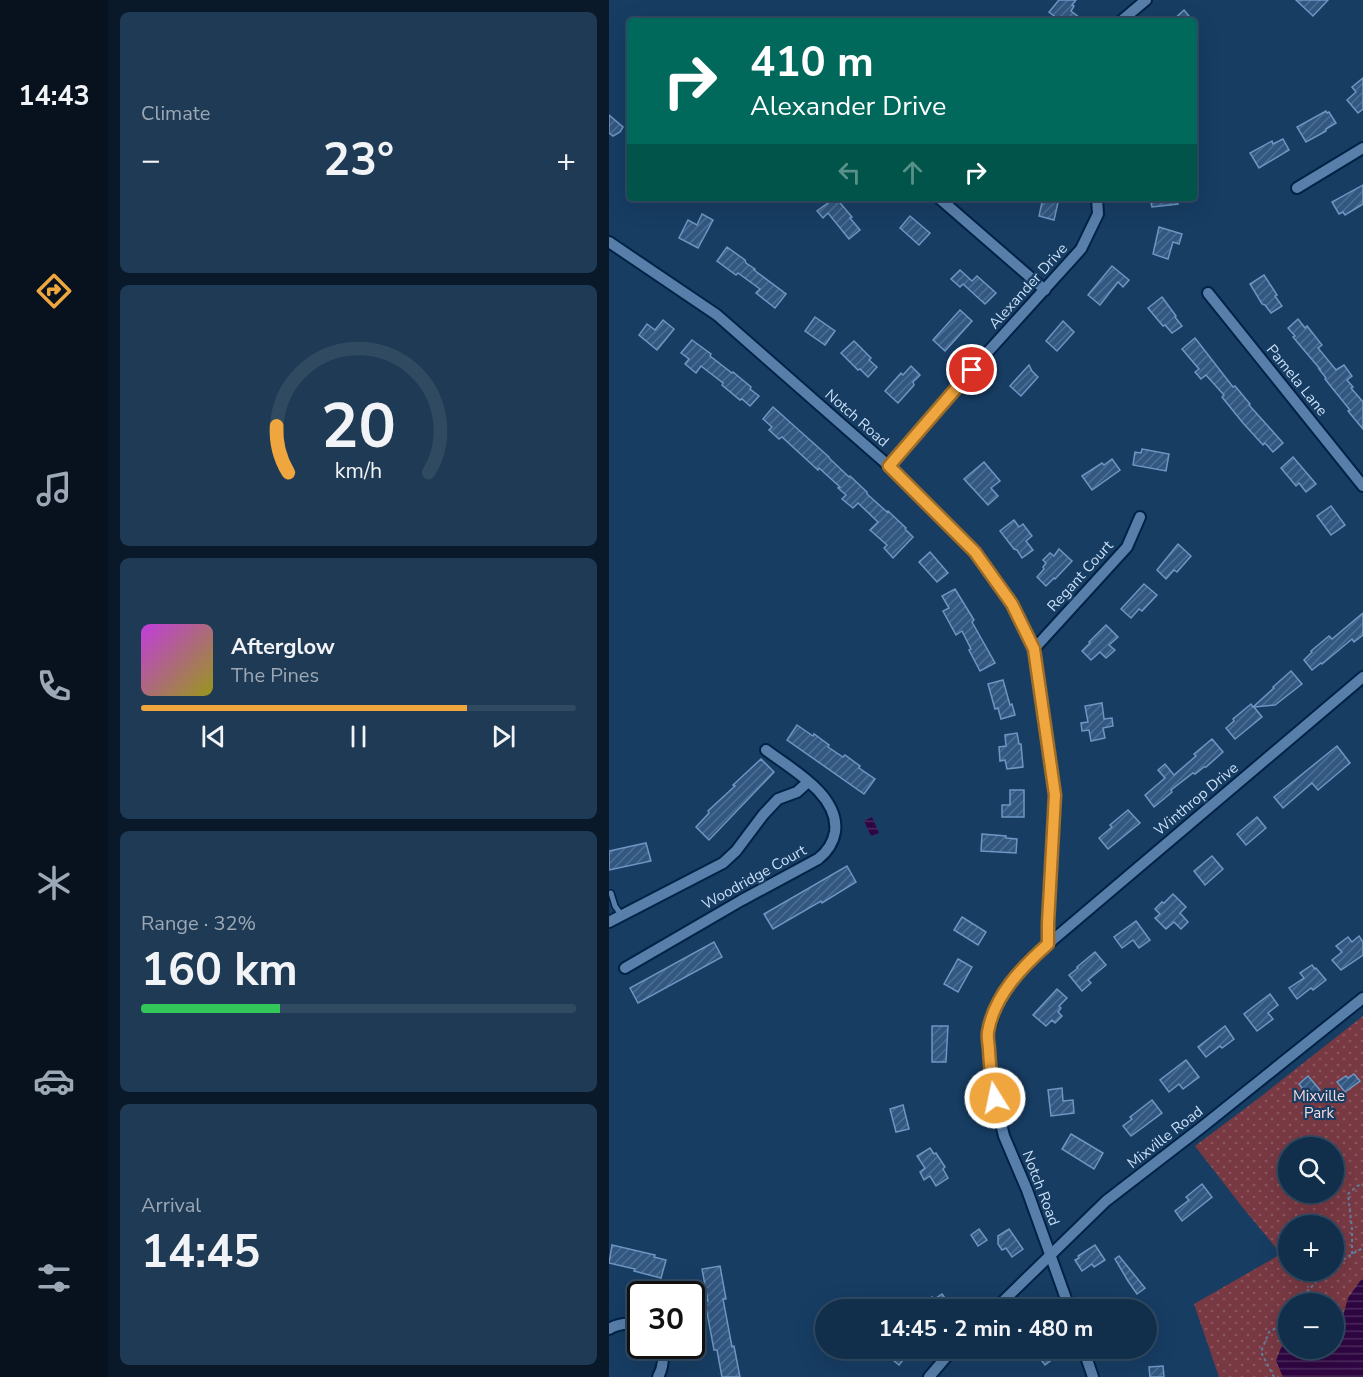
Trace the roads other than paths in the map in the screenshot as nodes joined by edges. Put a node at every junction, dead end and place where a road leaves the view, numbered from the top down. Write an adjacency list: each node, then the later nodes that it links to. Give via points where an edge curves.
1 (1146, 0): 2 (street)
2 (1125, 18)
3 (1363, 148): 4 (street)
4 (1297, 188)
5 (942, 201): 8 (street)
6 (1097, 201): 8 (street, Alexander Drive, via 1098,214 1081,249)
7 (609, 242): 10 (street, Notch Road, via 717,315)
8 (1045, 290): 10 (street, Alexander Drive)
9 (1208, 293): 11 (street, Pamela Lane)
10 (889, 466): 13 (street, Notch Road, via 975,552 1012,604)
11 (1363, 486)
12 (1140, 517): 13 (street, Regant Court, via 1127,548)
13 (1034, 649): 20 (street, Notch Road, via 1055,795)
14 (1363, 678): 20 (street, Winthrop Drive)
15 (766, 750): 16 (street, Woodridge Court)
16 (808, 782): 18 (street, Woodridge Court, via 797,792 778,799 723,863); 21 (street, Woodridge Court, via 822,795 833,814 835,834 824,854)
17 (611, 893): 18 (lane)
18 (622, 916): 19 (street, Woodridge Court)
19 (609, 922)
20 (1048, 944): 23 (street, Notch Road, via 1015,976 998,1001 988,1033 990,1079 1004,1136)
21 (625, 968)
22 (1363, 998): 23 (street, Mixville Road, via 1106,1200)
23 (1051, 1255): 24 (street, Mixville Road); 25 (street, Notch Road)
24 (1005, 1299)
25 (1066, 1299)
26 (627, 1323): 27 (street)
27 (609, 1329)
28 (663, 1359): 31 (street)
29 (945, 1359): 32 (street)
30 (1087, 1359): 33 (street)
31 (658, 1377)
32 (929, 1377)
33 (1093, 1377)

